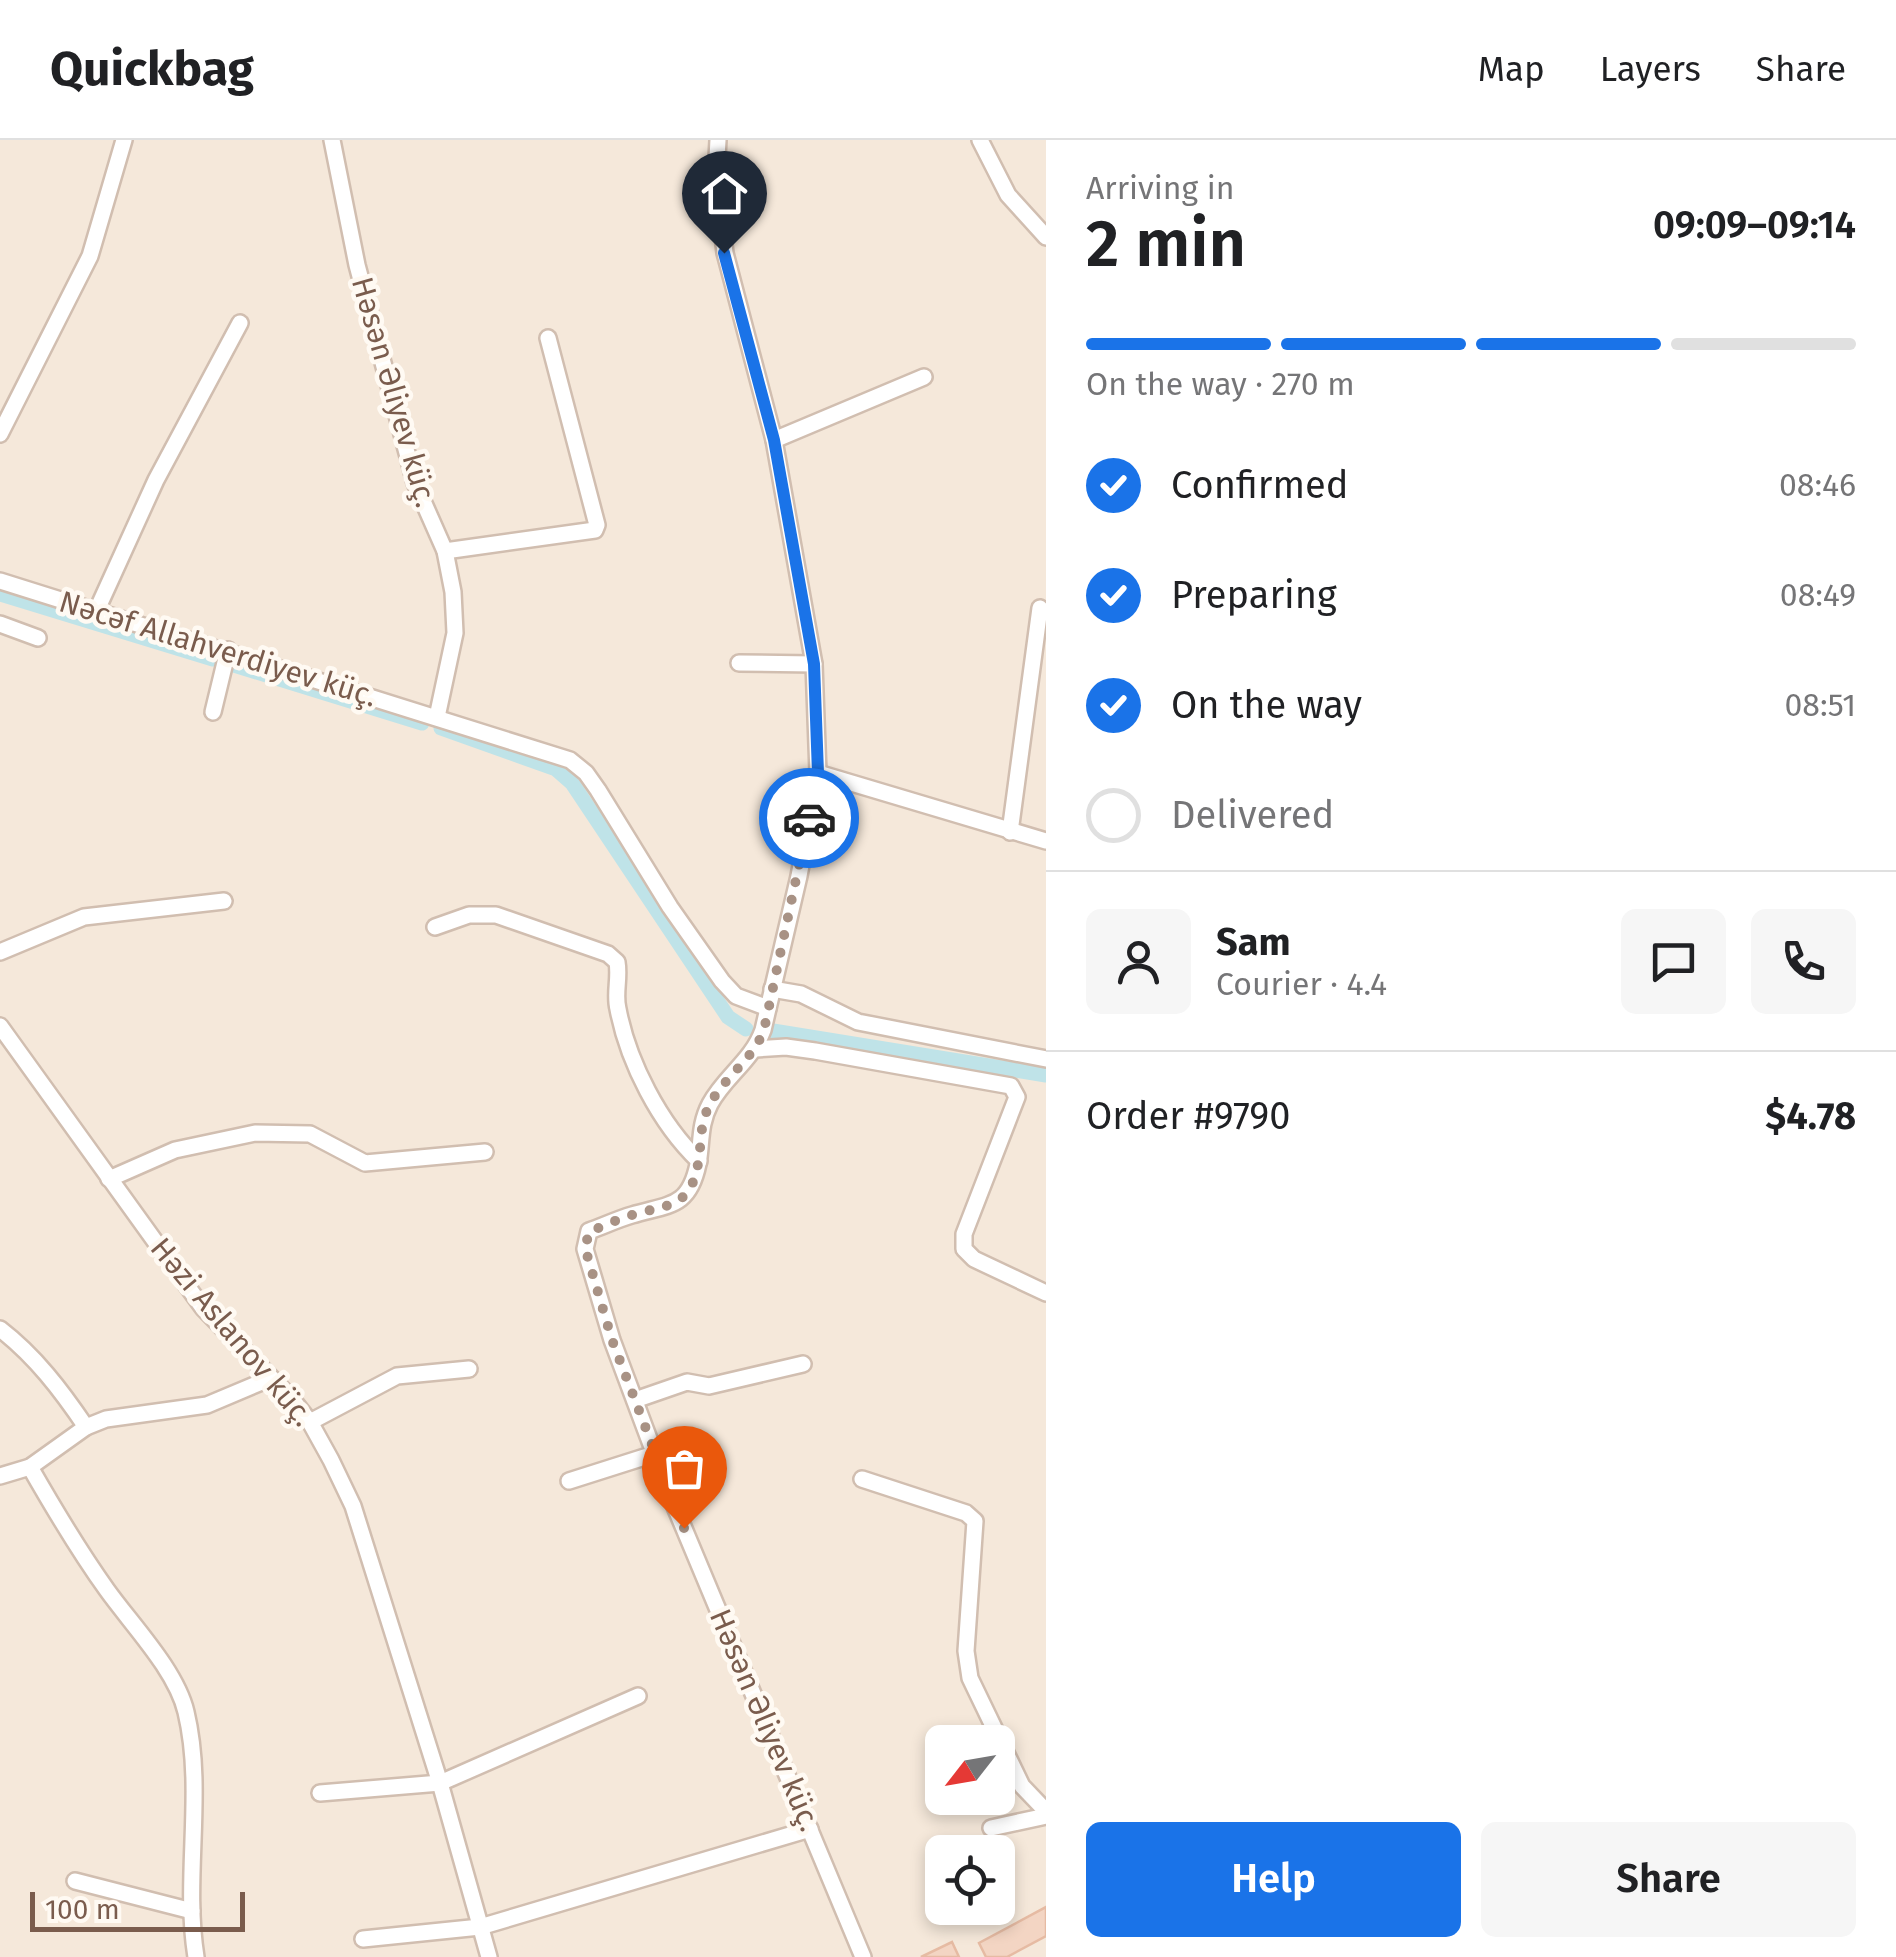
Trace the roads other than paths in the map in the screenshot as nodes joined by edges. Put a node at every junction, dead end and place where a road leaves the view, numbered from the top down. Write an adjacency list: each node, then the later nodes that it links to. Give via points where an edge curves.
1 (124, 140): 9 (street, via 90,256)
2 (332, 140): 11 (street, Həsən Əliyev küç., via 357,265 415,483)
3 (718, 140): 10 (street, via 724,253)
4 (980, 140): 5 (street, via 1008,195)
5 (1046, 237)
6 (240, 323): 14 (street, via 156,480)
7 (548, 338): 11 (street, via 595,530)
8 (924, 377): 10 (street)
9 (0, 434)
10 (774, 440): 19 (street)
11 (445, 551): 21 (street, Həsən Əliyev küç., via 454,633)
12 (0, 581): 14 (street, Nəcəf Allahverdiyev küç.)
13 (1040, 608): 23 (street)
14 (96, 612): 17 (street, Nəcəf Allahverdiyev küç.)
15 (0, 624): 16 (street)
16 (38, 638)
17 (228, 650): 20 (street); 21 (street, Nəcəf Allahverdiyev küç.)
18 (739, 663): 19 (street)
19 (814, 664): 22 (street)
20 (213, 712)
21 (437, 718): 29 (street, via 570,760 586,773 722,981 736,996)
22 (818, 773): 23 (street); 28 (street)
23 (1010, 832): 24 (street)
24 (1046, 841)
25 (224, 901): 27 (street, via 84,916)
26 (434, 927): 34 (street, via 469,915 496,915 608,954 616,962 616,1006 630,1052 676,1135)
27 (0, 952)
28 (772, 989): 29 (street); 32 (street, via 801,994 858,1022)
29 (768, 1008): 31 (street)
30 (0, 1026): 35 (street, Həzi Aslanov küç.)
31 (756, 1049): 34 (street, Həsən Əliyev küç., via 706,1111); 36 (street, via 815,1050 1011,1086 1017,1097 964,1249)
32 (1046, 1059)
33 (485, 1152): 35 (street, via 366,1163 310,1134 255,1132 175,1150)
34 (699, 1161): 41 (street, Həsən Əliyev küç., via 683,1199 589,1232 585,1248)
35 (109, 1179): 40 (street, Həzi Aslanov küç., via 203,1308)
36 (1046, 1293)
37 (0, 1329): 43 (street, via 61,1390)
38 (803, 1364): 41 (street, via 710,1386 687,1382)
39 (469, 1370): 42 (street, via 398,1376)
40 (272, 1378): 42 (street, Həzi Aslanov küç.); 43 (street, via 207,1404 122,1414)
41 (634, 1400): 44 (street, Həsən Əliyev küç.)
42 (310, 1422): 50 (street, Həzi Aslanov küç., via 353,1506)
43 (86, 1427): 45 (street)
44 (654, 1454): 48 (street); 54 (street, Həsən Əliyev küç.)
45 (30, 1467): 46 (street); 56 (street, via 185,1706 192,1739)
46 (0, 1476)
47 (862, 1479): 52 (street, via 966,1513 975,1522 970,1678 1022,1786)
48 (569, 1481)
49 (638, 1696): 50 (street)
50 (440, 1783): 51 (street); 57 (street, Həzi Aslanov küç.)
51 (320, 1793)
52 (1046, 1814): 53 (street)
53 (991, 1828)
54 (810, 1829): 57 (street); 61 (street, Həsən Əliyev küç.)
55 (75, 1881): 56 (street)
56 (192, 1910): 59 (street)
57 (480, 1927): 58 (street); 60 (street, Həzi Aslanov küç.)
58 (363, 1939)
59 (196, 1957)
60 (489, 1957)
61 (863, 1957)

